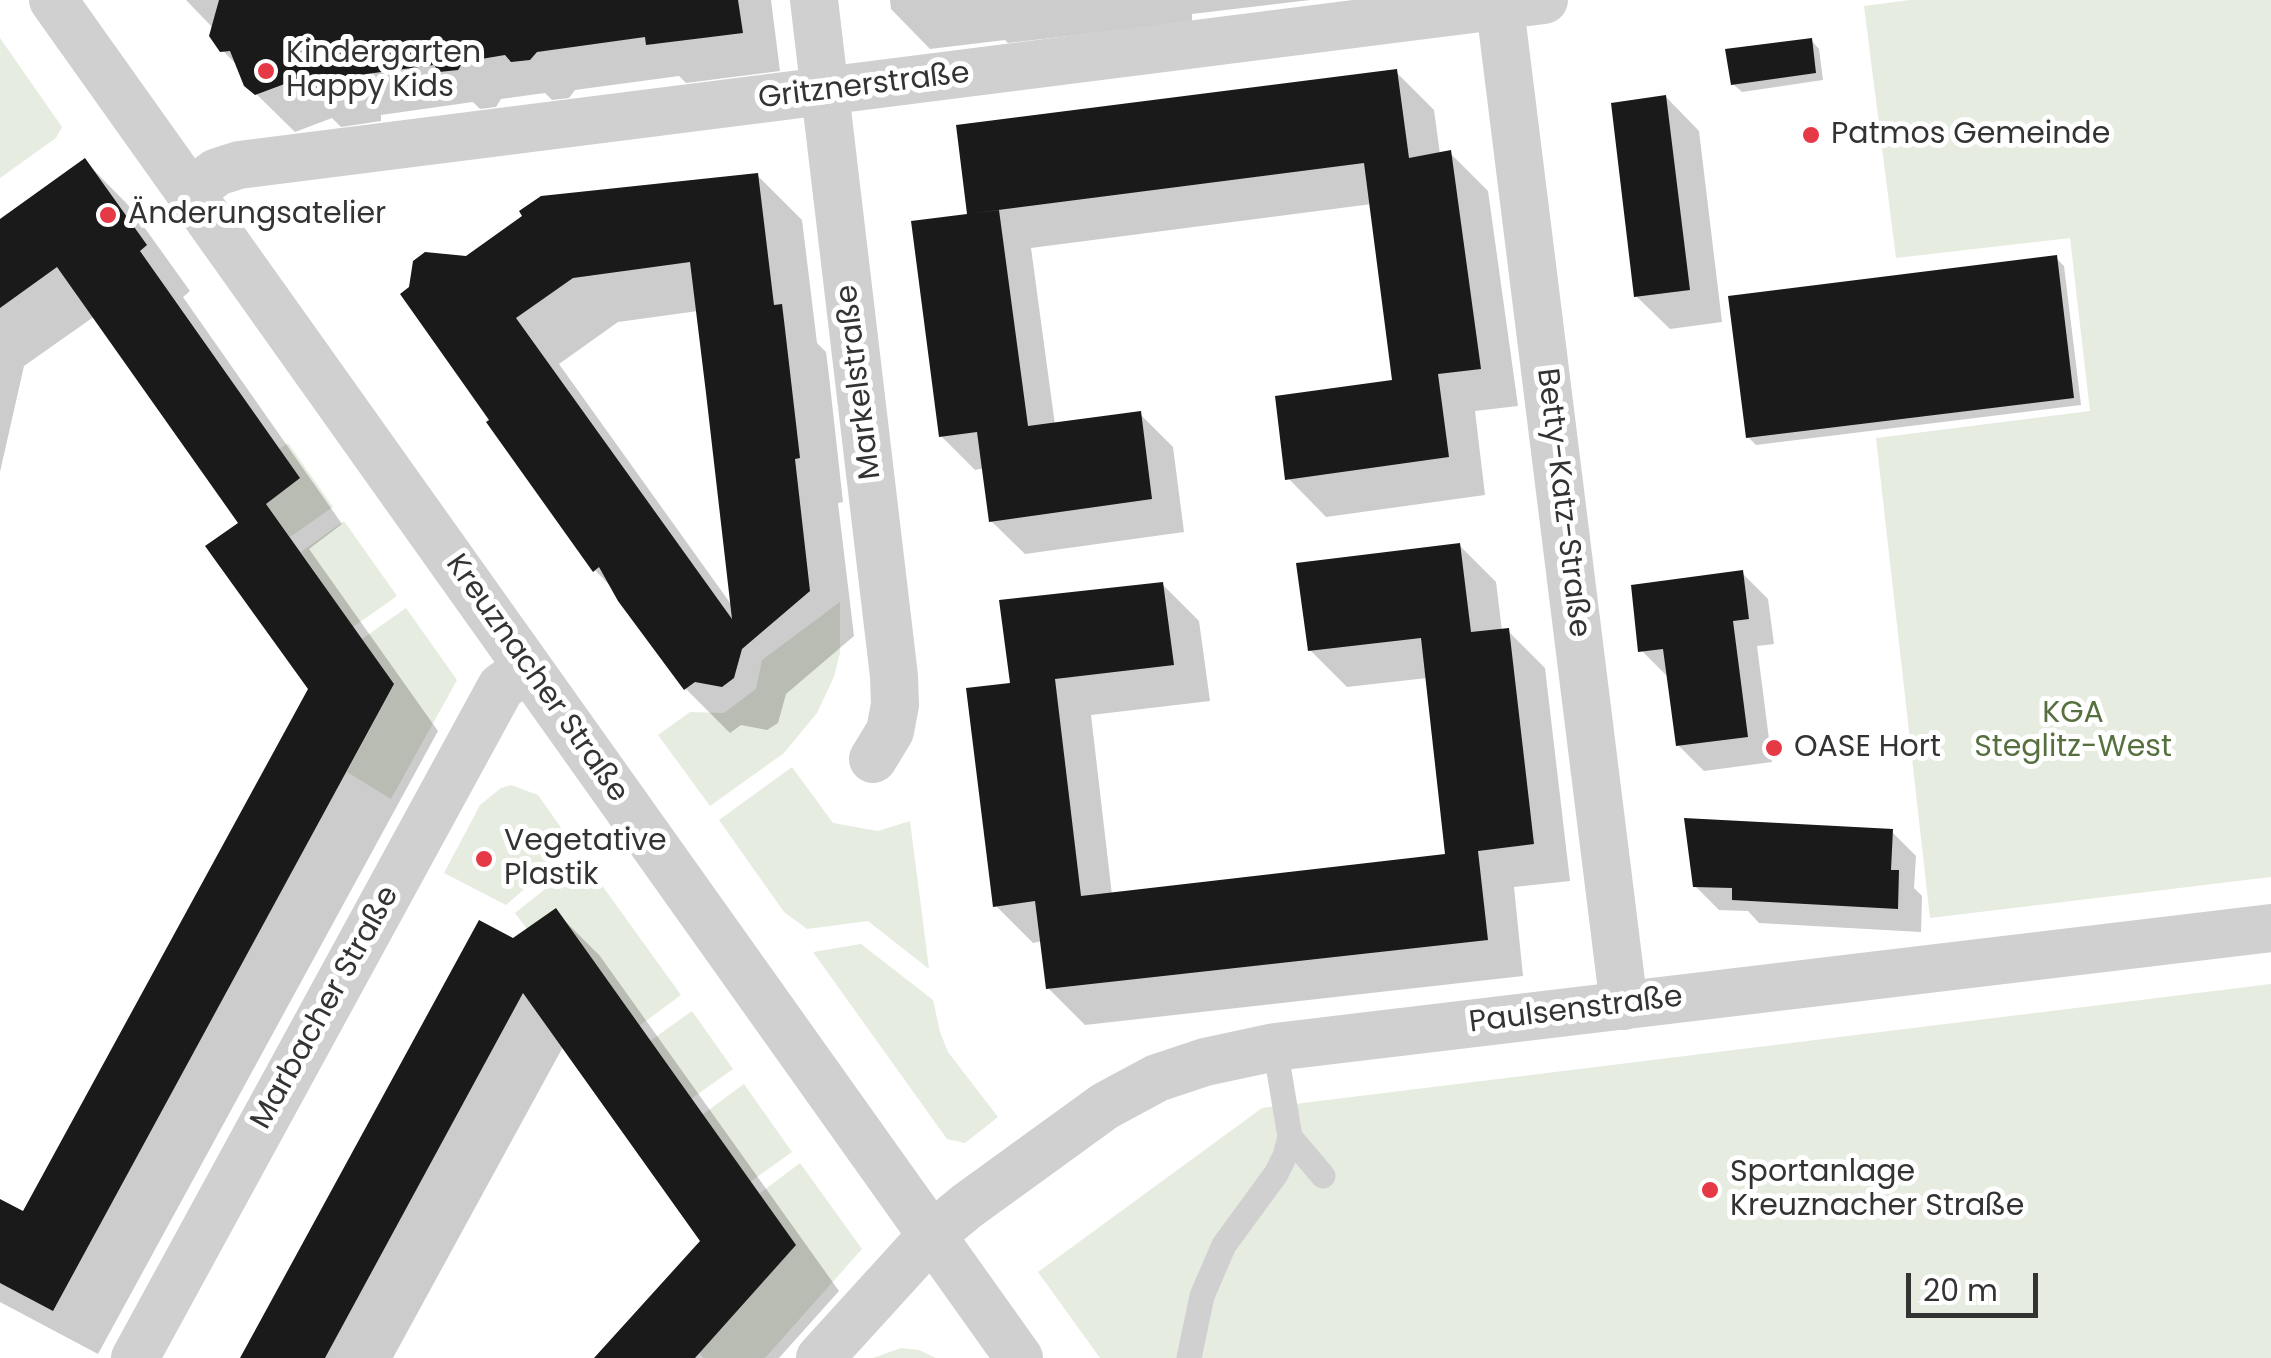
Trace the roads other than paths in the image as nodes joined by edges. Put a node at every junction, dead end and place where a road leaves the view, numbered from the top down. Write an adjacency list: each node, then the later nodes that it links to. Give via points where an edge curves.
1 (53, 0): 5 (street, Kreuznacher Straße)
2 (814, 0): 4 (street, Markelstraße)
3 (1514, 2): 4 (street, Gritznerstraße); 9 (street, Betty-Katz-Straße)
4 (825, 92): 5 (street, Gritznerstraße, via 239,165); 7 (street, Markelstraße, via 894,676 890,731)
5 (190, 191): 6 (street, Kreuznacher Straße)
6 (528, 668): 13 (street, Kreuznacher Straße); 14 (street, Marbacher Straße, via 500,688)
7 (873, 759)
8 (2271, 928): 9 (street, Paulsenstraße)
9 (1624, 1006): 10 (street, Paulsenstraße)
10 (1275, 1048): 11 (lane); 13 (street, Paulsenstraße, via 1205,1062 1130,1091)
11 (1290, 1137): 12 (lane); 17 (lane, via 1276,1174 1224,1245 1202,1296)
12 (1323, 1176)
13 (932, 1235): 15 (street, Paulsenstraße); 16 (street, Kreuznacher Straße)
14 (135, 1358)
15 (820, 1358)
16 (1019, 1358)
17 (1188, 1358)

